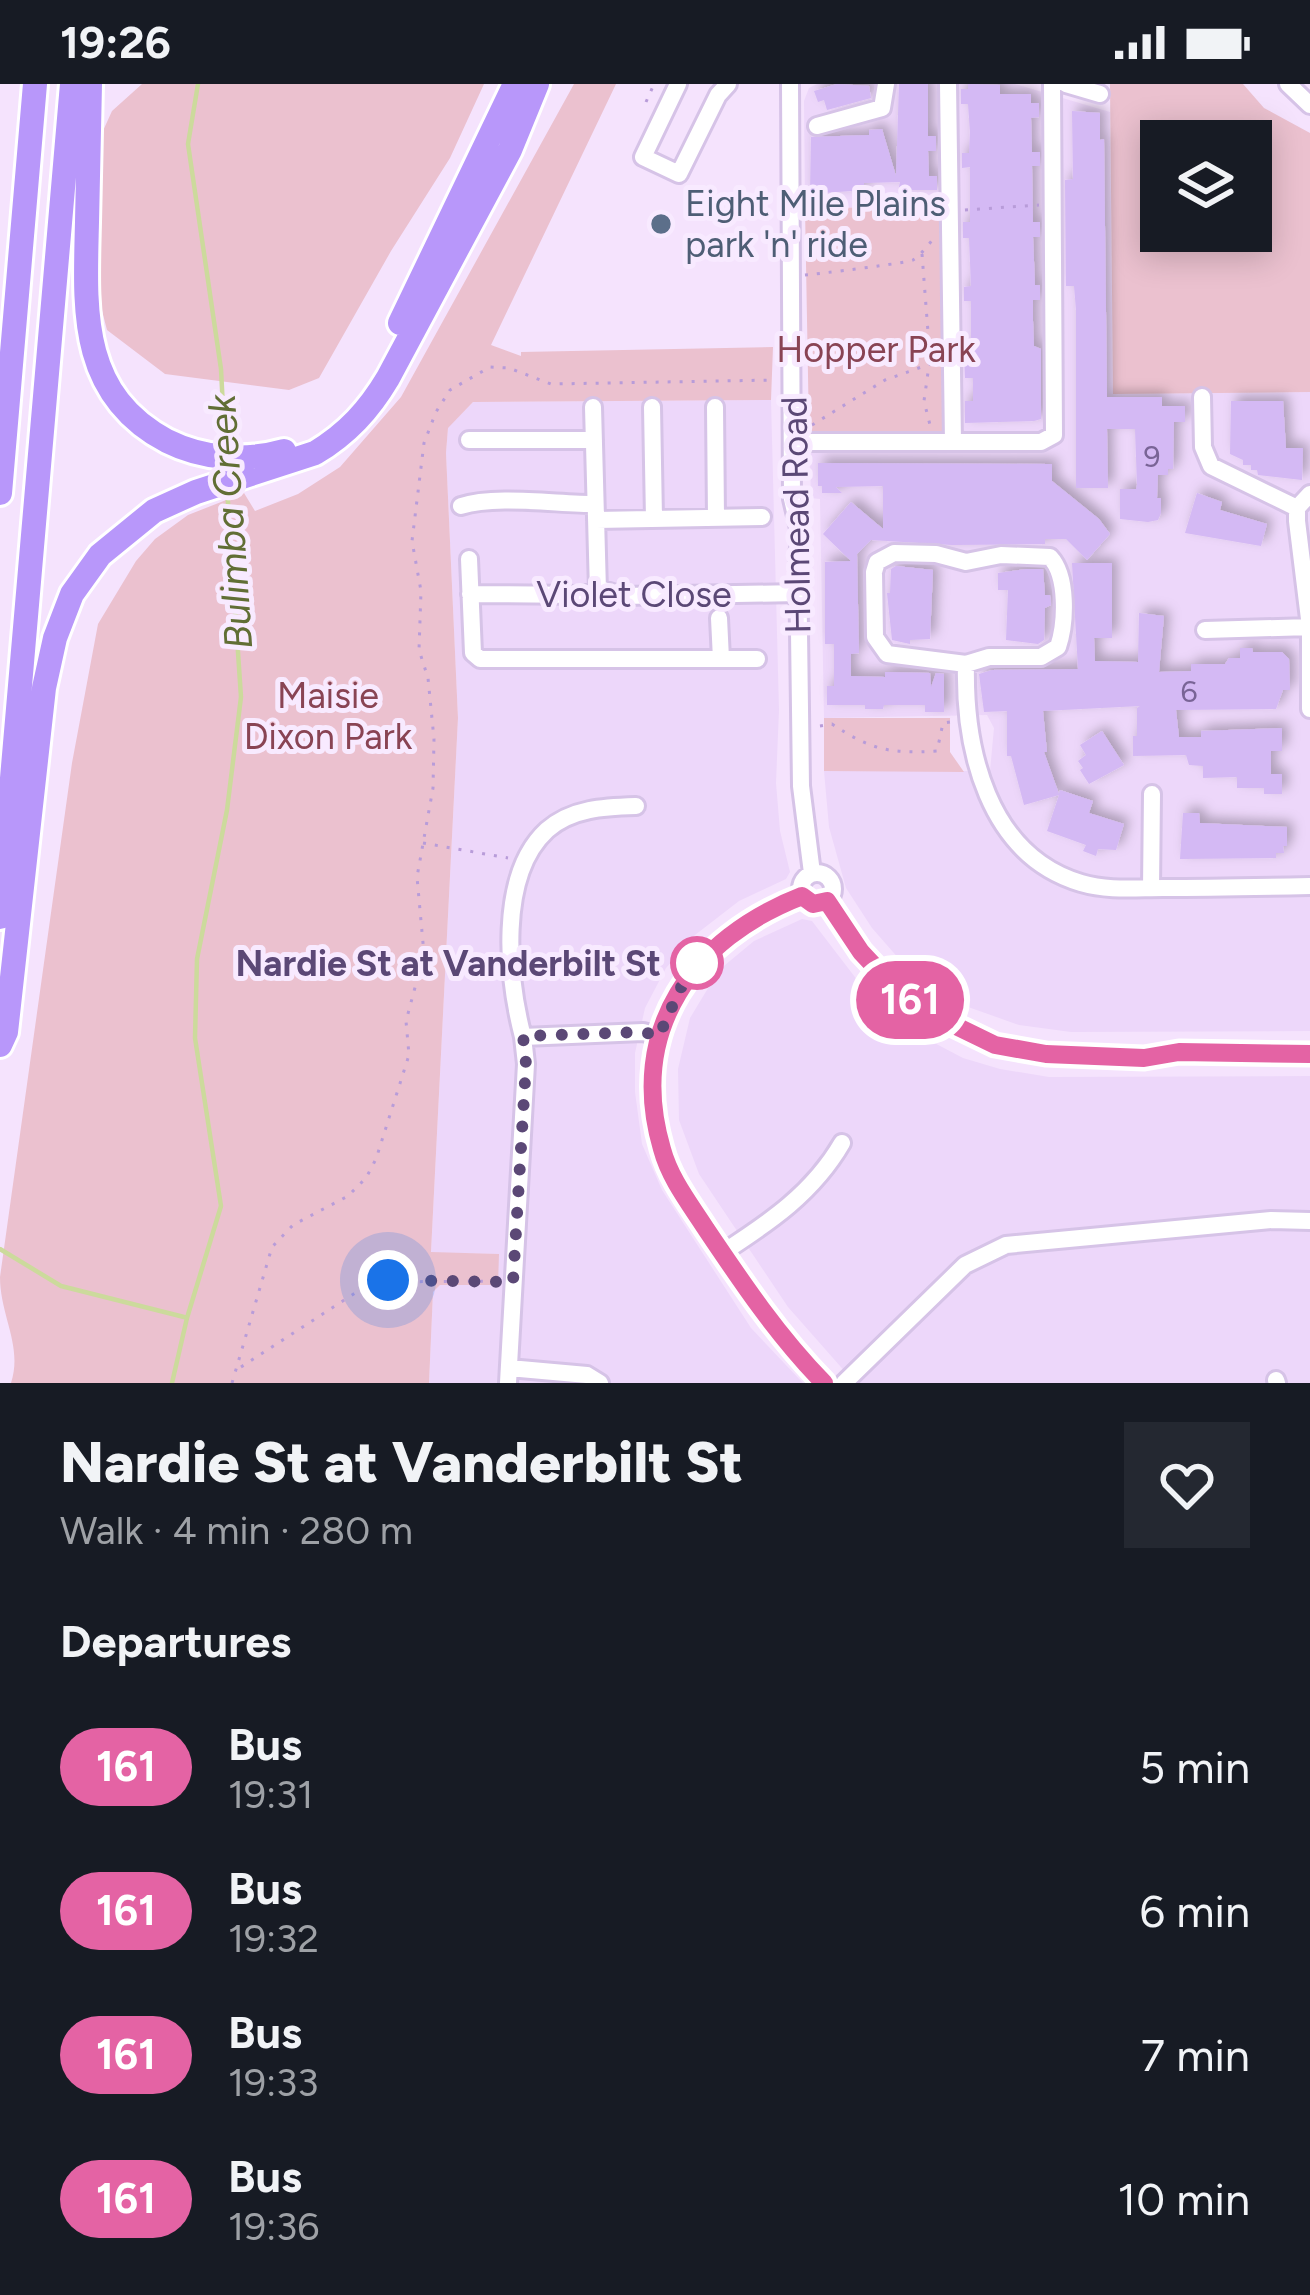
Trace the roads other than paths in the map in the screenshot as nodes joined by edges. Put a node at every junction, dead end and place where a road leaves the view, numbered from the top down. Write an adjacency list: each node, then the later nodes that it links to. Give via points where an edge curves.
1 (34, 84): 26 (highway)
2 (72, 84): 51 (highway)
3 (89, 84): 25 (highway, via 85,312 92,349 108,385 160,437)
4 (514, 84): 25 (highway, via 356,403 313,439)
5 (537, 84): 25 (highway, via 510,150 366,411 315,453)
6 (678, 84): 7 (street, via 643,158 679,174)
7 (728, 84)
8 (790, 84): 21 (street, Holmead Road)
9 (886, 84): 16 (street, via 882,108)
10 (948, 84): 24 (street)
11 (1052, 84): 24 (street, via 1054,435 1041,442)
12 (1066, 84): 14 (street)
13 (1288, 84): 15 (street)
14 (1100, 94)
15 (1310, 105)
16 (817, 127)
17 (1202, 397): 27 (street, via 1211,466)
18 (592, 407): 23 (street)
19 (652, 407): 32 (street)
20 (715, 407): 31 (street)
21 (800, 436): 24 (street); 35 (street, Holmead Road, via 792,499 801,537)
22 (469, 440): 23 (street)
23 (594, 440): 29 (street)
24 (952, 442)
25 (247, 467): 54 (highway, via 154,511 108,546 72,594 44,688)
26 (0, 493)
27 (1304, 501): 38 (street)
28 (461, 506): 29 (street, via 484,499)
29 (596, 512): 32 (street); 34 (street)
30 (762, 517): 31 (street)
31 (716, 518): 32 (street)
32 (654, 519)
33 (469, 559): 36 (street)
34 (598, 591): 35 (street, Violet Close); 36 (street, Violet Close)
35 (799, 593): 46 (street, Holmead Road, via 801,786)
36 (470, 594): 40 (street, via 473,653 480,659)
37 (719, 618): 40 (street)
38 (1310, 628): 39 (street); 43 (street)
39 (1205, 630)
40 (721, 659): 41 (street)
41 (758, 659)
42 (966, 664): 42 (street, via 884,651 874,638 877,562 894,553 966,562 1050,557 1062,587 1058,647 1041,657); 48 (street, via 967,726 999,818 1017,842 1062,876)
43 (1310, 709)
44 (1152, 794): 48 (street)
45 (636, 806): 52 (street, via 574,814 548,830 527,862 508,949)
46 (812, 873): 49 (street); 50 (street, Holmead Road, via 830,880)
47 (1310, 886): 48 (street)
48 (1151, 888)
49 (802, 896): 50 (street); 53 (street, via 712,947 680,989)
50 (827, 901): 55 (street, Holmead Road, via 891,984 995,1045 1144,1058)
51 (0, 917)
52 (523, 1036): 53 (street); 59 (street)
53 (659, 1036): 58 (street, via 654,1115 662,1152)
54 (0, 1045)
55 (1310, 1054)
56 (842, 1142): 58 (street, via 794,1203)
57 (1310, 1221): 62 (street, via 1006,1245 965,1264)
58 (722, 1253): 61 (street, via 784,1342)
59 (508, 1375): 60 (street, via 587,1375)
60 (600, 1383)
61 (824, 1383)
62 (844, 1383)

